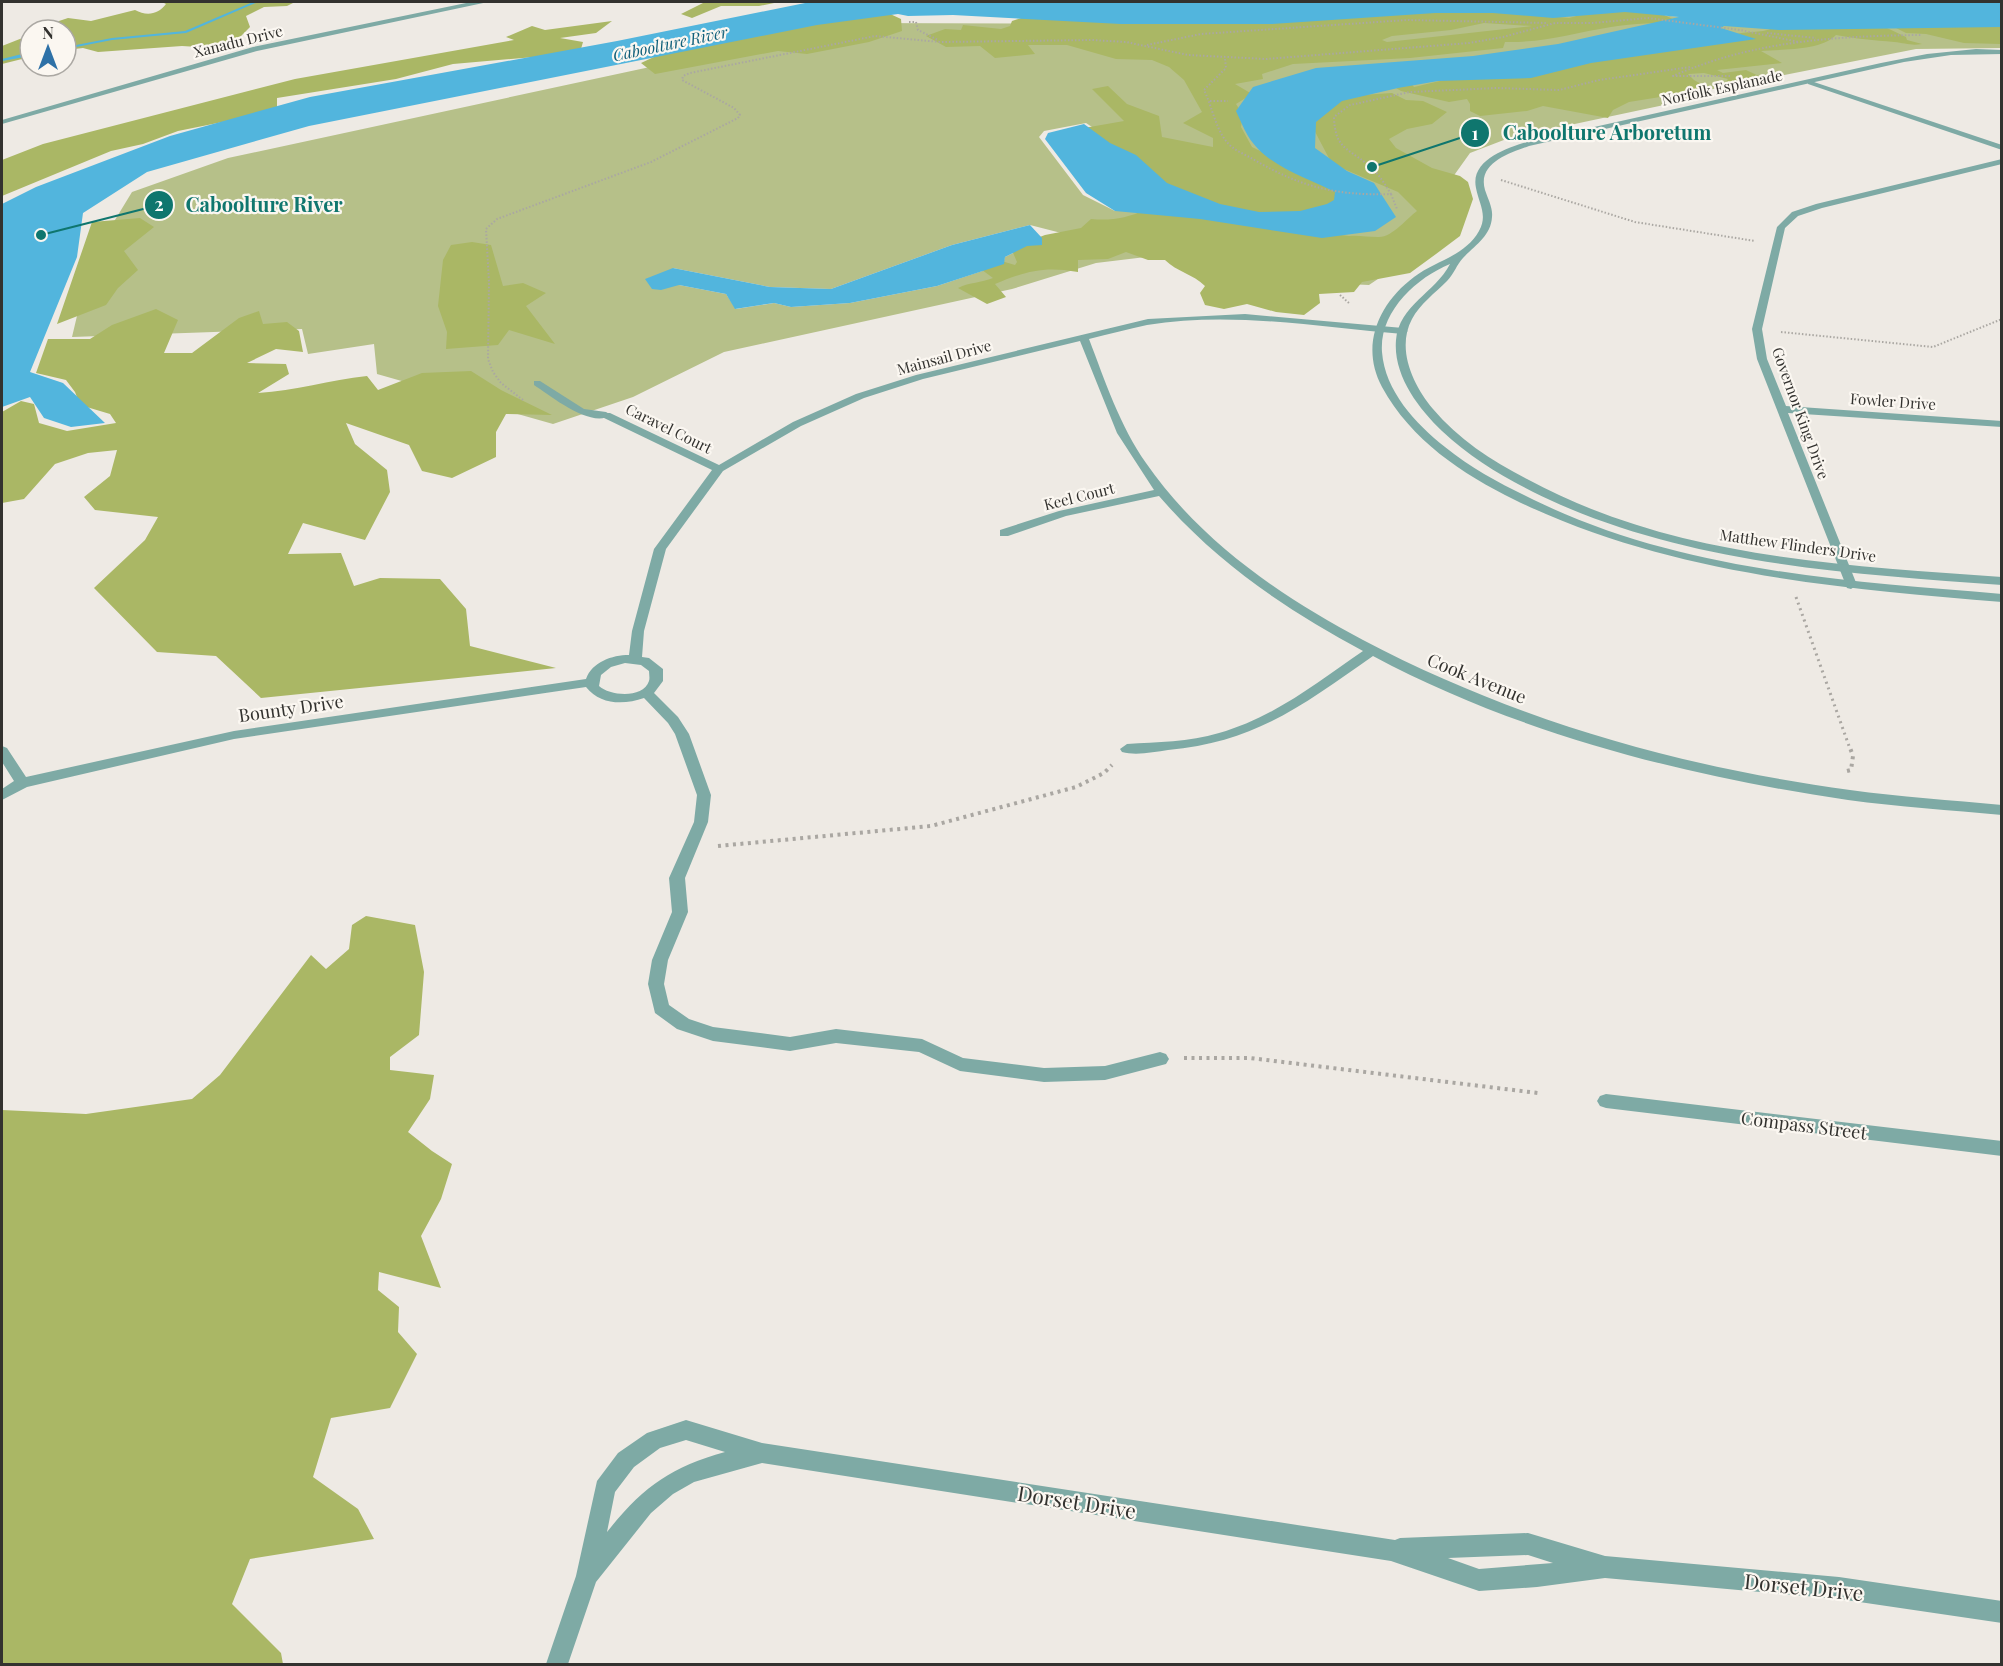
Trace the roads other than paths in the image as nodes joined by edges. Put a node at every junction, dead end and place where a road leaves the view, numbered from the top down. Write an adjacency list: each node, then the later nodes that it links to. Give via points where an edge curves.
1 (485, 2): 2 (street, Xanadu Drive)
2 (453, 3): 5 (street, Xanadu Drive, via 407,18 256,49)
3 (2001, 52): 4 (street, Norfolk Esplanade, via 1928,54)
4 (1811, 82): 6 (street); 8 (street, Norfolk Esplanade, via 1507,151 1494,159 1480,177 1487,225)
5 (2, 122)
6 (2001, 148)
7 (2001, 162): 13 (street, Governor King Drive, via 1819,206 1795,214 1781,227 1757,329 1762,359)
8 (1458, 257): 9 (street, Matthew Flinders Drive, via 1405,288 1382,316); 10 (street, Matthew Flinders Drive, via 1449,274 1416,304)
9 (1379, 328): 10 (street, Mainsail Drive); 11 (street, Mainsail Drive, via 1245,317 1196,318 1148,322); 21 (street, Matthew Flinders Drive, via 1376,351 1380,370 1389,392 1410,421 1477,475 1533,506 1661,553 1748,572)
10 (1403, 331): 19 (street, Matthew Flinders Drive, via 1401,354 1408,379 1425,408 1475,454 1508,474 1590,514 1641,531 1748,557)
11 (1084, 338): 16 (street, Mainsail Drive, via 920,377 860,396 797,424); 17 (street, Cook Avenue, via 1124,438)
12 (537, 383): 14 (lane, via 581,412)
13 (1782, 409): 15 (street, Fowler Drive); 19 (street, Governor King Drive)
14 (606, 415): 16 (street, Caravel Court)
15 (2001, 424)
16 (718, 469): 24 (street, Mainsail Drive, via 660,549 638,631)
17 (1162, 492): 18 (street, Keel Court, via 1063,513); 23 (street, Cook Avenue, via 1213,545 1254,578)
18 (1004, 533)
19 (1844, 569): 20 (street, Matthew Flinders Drive); 21 (street, Governor King Drive)
20 (2001, 581)
21 (1851, 585): 22 (street, Matthew Flinders Drive)
22 (2001, 598)
23 (1371, 651): 27 (street, via 1281,713 1253,726 1185,745); 31 (street, Cook Avenue, via 1472,698 1651,755 1826,791)
24 (635, 659): 25 (street, via 605,665); 26 (street, via 656,669 656,681)
25 (592, 682): 26 (street, via 598,694 615,699); 29 (street, Bounty Drive, via 234,735)
26 (646, 692): 32 (street, via 682,734 704,795 701,822 677,878 680,912 660,960 656,984 661,1008 683,1024 713,1034 790,1044 836,1036 922,1046 960,1064 1044,1075 1105,1073)
27 (1127, 750)
28 (2, 751): 29 (street)
29 (22, 783): 30 (street, Bounty Drive)
30 (2, 795)
31 (2001, 810)
32 (1160, 1059)
33 (1606, 1101): 34 (street, Compass Street)
34 (2001, 1149)
35 (762, 1453): 36 (street, Dorset Drive); 38 (street, Dorset Drive, via 696,1471 665,1487 639,1511); 38 (street, Dorset Drive, via 686,1430 654,1440 626,1460 605,1488)
36 (1391, 1550): 37 (street, Dorset Drive, via 1528,1544); 37 (street, Dorset Drive, via 1479,1580)
37 (1605, 1567): 39 (street, Dorset Drive, via 1839,1588)
38 (587, 1576): 40 (street, Dorset Drive)
39 (2001, 1612)
40 (557, 1665)

